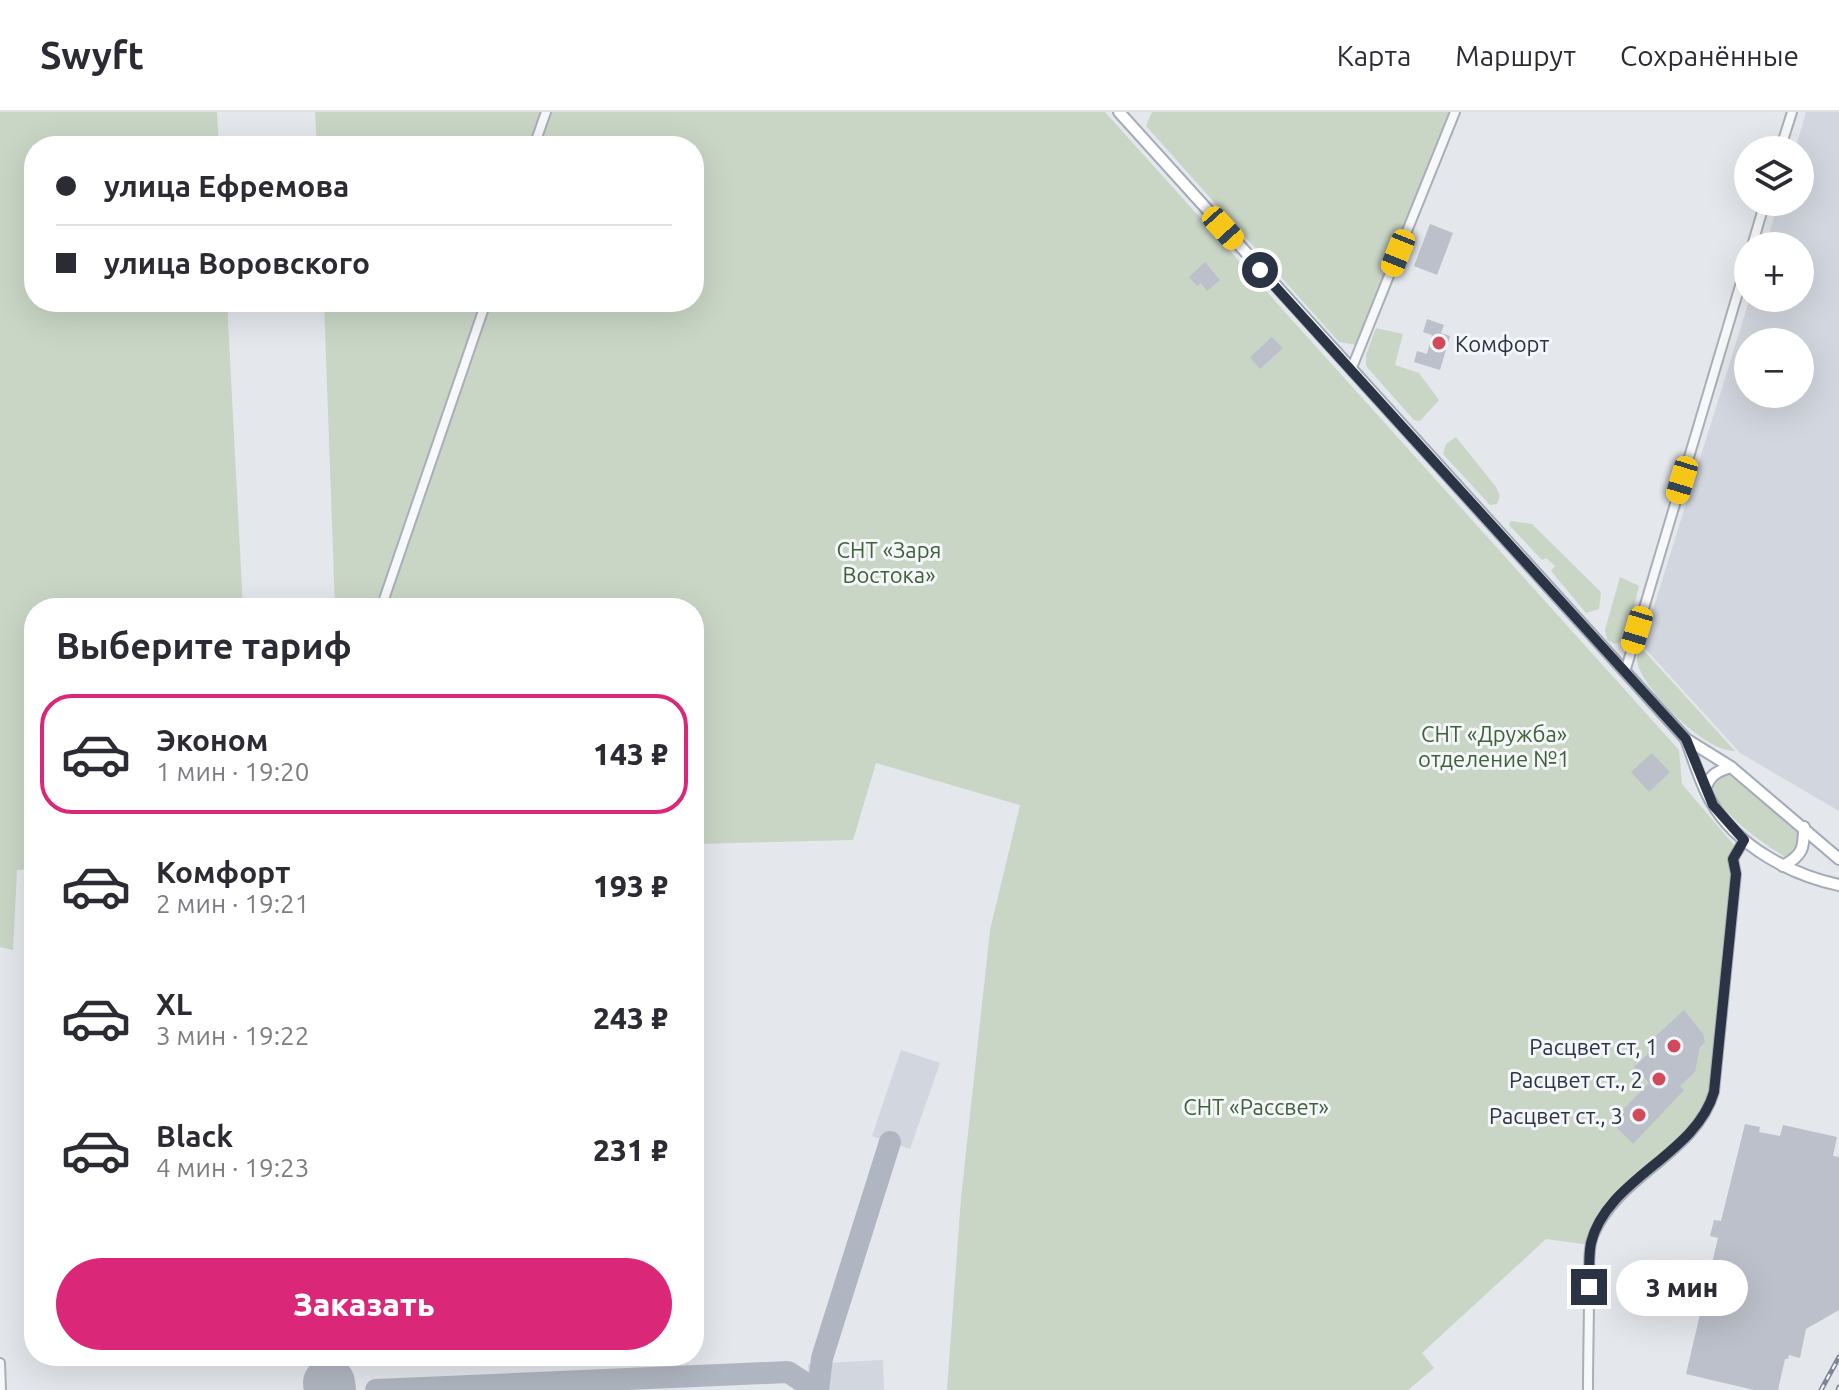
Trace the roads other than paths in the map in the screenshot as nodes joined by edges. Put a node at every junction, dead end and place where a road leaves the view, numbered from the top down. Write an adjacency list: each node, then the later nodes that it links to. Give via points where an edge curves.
1 (546, 112): 5 (street)
2 (1119, 112): 9 (main road)
3 (1455, 112): 9 (street)
4 (1792, 112): 6 (street)
5 (538, 136)
6 (1784, 136)
7 (1734, 306): 11 (street)
8 (483, 312): 10 (street)
9 (1351, 370): 11 (main road)
10 (384, 598)
11 (1625, 672): 12 (main road)
12 (1686, 739): 13 (main road); 14 (main road)
13 (1731, 767): 14 (main road, via 1709,778); 15 (main road)
14 (1705, 789): 16 (main road)
15 (1804, 827): 17 (main road); 18 (main road, via 1804,848)
16 (1744, 840): 18 (main road); 22 (street, via 1733,859 1736,874 1714,1092 1697,1125 1629,1187 1594,1235)
17 (1839, 859)
18 (1783, 866): 19 (main road)
19 (1839, 885)
20 (0, 1363): 21 (street)
21 (1, 1390)
22 (1588, 1390)

